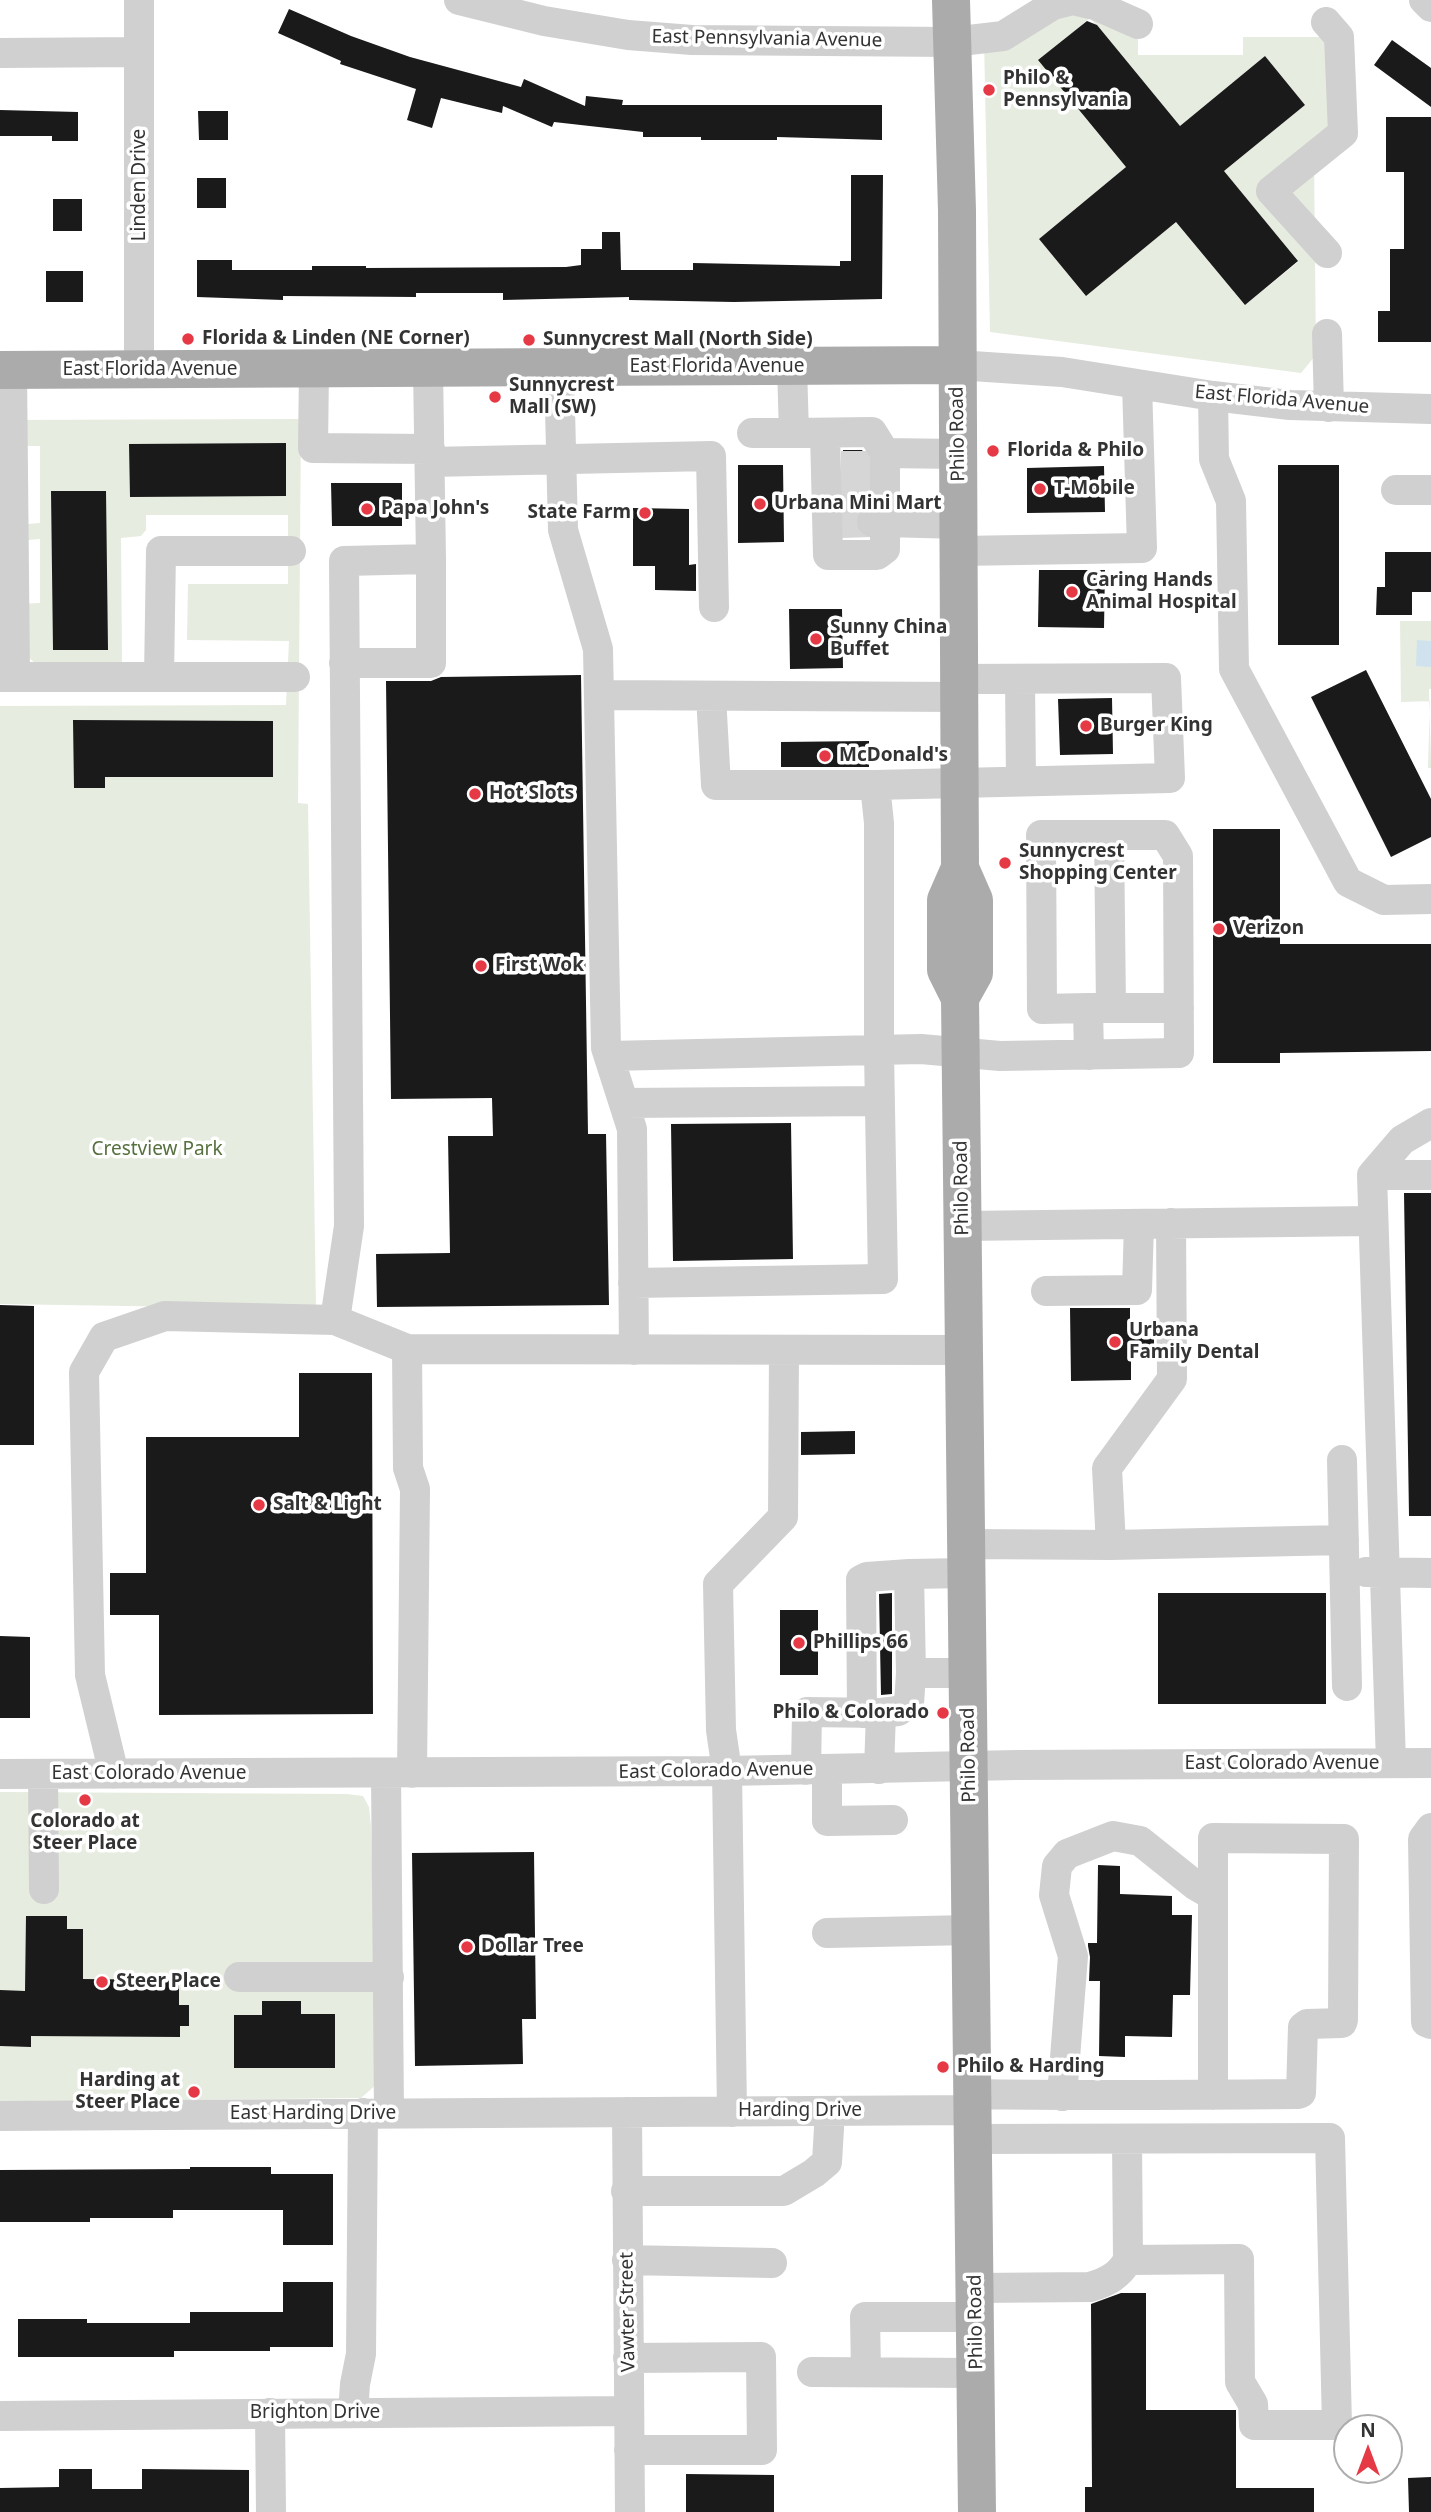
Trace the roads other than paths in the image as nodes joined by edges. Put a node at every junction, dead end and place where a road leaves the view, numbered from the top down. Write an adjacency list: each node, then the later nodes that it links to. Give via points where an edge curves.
1 (139, 0): 9 (street, Linden Drive)
2 (459, 0): 8 (street, East Pennsylvania Avenue, via 544,21 654,37)
3 (951, 0): 8 (main road, Philo Road)
4 (1424, 0): 5 (street)
5 (1431, 7)
6 (1326, 22): 11 (street, via 1339,37 1343,134 1271,191)
7 (1138, 24): 8 (street, East Pennsylvania Avenue, via 1095,5 1073,1 1053,5 1003,36)
8 (952, 42): 13 (main road, Philo Road)
9 (139, 52): 10 (street); 19 (street, Linden Drive)
10 (0, 53)
11 (1327, 253)
12 (1327, 334): 22 (street)
13 (957, 365): 14 (main road, East Florida Avenue); 20 (street, East Florida Avenue, via 1028,368); 27 (main road, Philo Road)
14 (792, 367): 16 (main road, East Florida Avenue); 25 (street)
15 (428, 369): 16 (main road, East Florida Avenue); 18 (main road, East Florida Avenue); 28 (street)
16 (559, 369): 29 (street)
17 (6, 370): 19 (main road, East Florida Avenue); 38 (street)
18 (314, 370): 19 (main road, East Florida Avenue); 28 (street, via 313,447)
19 (139, 371)
20 (1137, 384): 21 (street, East Florida Avenue); 33 (street, via 1142,548)
21 (1213, 396): 22 (street, East Florida Avenue); 49 (street, via 1214,459 1231,501 1234,669 1348,882 1384,900)
22 (1329, 407): 23 (street, East Florida Avenue)
23 (1431, 409)
24 (752, 433): 25 (street)
25 (794, 433): 26 (street)
26 (825, 433): 30 (street, via 872,432); 30 (street, via 834,494 828,555 877,555 885,549)
27 (958, 454): 30 (street); 33 (main road, Philo Road)
28 (430, 455): 29 (street); 35 (street)
29 (561, 461): 36 (street, via 711,456); 43 (street, via 563,530 598,649)
30 (879, 488): 33 (street)
31 (1396, 490): 32 (street)
32 (1431, 490)
33 (959, 537): 42 (main road, Philo Road)
34 (291, 551): 39 (street, via 161,551)
35 (431, 559): 37 (street, via 344,561); 37 (street, via 431,663)
36 (715, 607)
37 (344, 663): 67 (street, via 349,1226)
38 (8, 677): 39 (street)
39 (159, 677): 40 (street)
40 (295, 677)
41 (1020, 679): 42 (street); 45 (street); 45 (street, via 1167,678 1170,778)
42 (959, 688): 44 (street); 46 (main road, Philo Road)
43 (599, 695): 44 (street); 55 (street)
44 (711, 696): 47 (street, via 716,785)
45 (1021, 781): 46 (street)
46 (961, 783): 47 (street); 53 (main road, Philo Road, via 960,868 946,900 946,970 960,998)
47 (874, 785): 52 (street, via 879,823)
48 (1109, 835): 50 (street); 50 (street, via 1041,835 1042,1009); 51 (street, via 1165,835 1178,856)
49 (1431, 899)
50 (1099, 1008): 51 (street); 54 (street)
51 (1179, 1008): 54 (street, via 1180,1053)
52 (879, 1051): 53 (street); 55 (street); 56 (street)
53 (960, 1052): 54 (street); 64 (main road, Philo Road)
54 (1089, 1055)
55 (608, 1056): 57 (street)
56 (880, 1101): 57 (street); 65 (street, via 883,1279)
57 (624, 1102): 65 (street, via 632,1129)
58 (1431, 1123): 59 (street, via 1402,1140)
59 (1372, 1175): 60 (street); 61 (street)
60 (1431, 1175)
61 (1373, 1221): 62 (street); 77 (street)
62 (1171, 1223): 63 (street); 74 (street, via 1172,1379 1107,1468)
63 (1139, 1224): 64 (street); 66 (street, via 1137,1290)
64 (962, 1226): 71 (main road, Philo Road)
65 (633, 1283): 69 (street)
66 (1046, 1291)
67 (335, 1320): 68 (street); 93 (street, via 165,1316 104,1337 84,1372 89,1675)
68 (407, 1349): 69 (street); 90 (street, via 408,1468 415,1489)
69 (634, 1350): 70 (street)
70 (784, 1350): 71 (street); 89 (street, via 783,1517 718,1584 721,1730)
71 (964, 1350): 75 (main road, Philo Road)
72 (1342, 1460): 73 (street)
73 (1344, 1540): 74 (street); 76 (street)
74 (1111, 1545): 75 (street)
75 (967, 1558): 79 (street); 81 (main road, Philo Road)
76 (1344, 1572): 77 (street); 82 (street)
77 (1385, 1572): 78 (street); 84 (street)
78 (1431, 1573)
79 (909, 1574): 80 (street); 83 (street, via 861,1580)
80 (911, 1673): 81 (street); 83 (street, via 909,1704 898,1712)
81 (968, 1673): 86 (main road, Philo Road)
82 (1347, 1686)
83 (871, 1713): 87 (street); 88 (street, via 807,1712)
84 (1391, 1763): 85 (street, East Colorado Avenue); 86 (street, East Colorado Avenue)
85 (1431, 1763)
86 (970, 1767): 87 (street, East Colorado Avenue); 99 (main road, Philo Road)
87 (879, 1769): 88 (street, East Colorado Avenue)
88 (816, 1770): 89 (street, East Colorado Avenue); 94 (street, via 827,1821)
89 (727, 1771): 90 (street, East Colorado Avenue); 110 (street)
90 (399, 1773): 93 (street, East Colorado Avenue); 103 (street)
91 (0, 1774): 92 (street, East Colorado Avenue)
92 (43, 1774): 93 (street, East Colorado Avenue); 97 (street)
93 (114, 1774)
94 (893, 1820)
95 (1431, 1828): 96 (street, via 1423,1839)
96 (1427, 1875): 100 (street)
97 (44, 1889)
98 (1212, 1895): 106 (street); 106 (street, via 1213,1838 1344,1839 1342,2023 1303,2027 1301,2093); 107 (street, via 1140,1841 1113,1836 1067,1854 1057,1866 1054,1895 1073,1956)
99 (971, 1930): 101 (street); 112 (main road, Philo Road)
100 (1428, 1931): 104 (street)
101 (827, 1933)
102 (239, 1977): 103 (street)
103 (389, 1977): 111 (street)
104 (1428, 1977): 105 (street, via 1426,2022)
105 (1431, 2024)
106 (1213, 2095): 107 (street)
107 (1062, 2096): 112 (street)
108 (830, 2111): 110 (street, Harding Drive); 112 (street, Harding Drive); 115 (street, via 827,2162 784,2191)
109 (627, 2112): 110 (street, Harding Drive); 111 (street, East Harding Drive); 115 (street, Vawter Street)
110 (732, 2112)
111 (376, 2113): 113 (street, East Harding Drive); 126 (street)
112 (974, 2115): 114 (street); 119 (main road, Philo Road)
113 (0, 2116)
114 (1127, 2139): 117 (street); 117 (street, via 1330,2138 1336,2425 1254,2425 1253,2404 1240,2382 1238,2259)
115 (626, 2191): 116 (street, Vawter Street)
116 (627, 2260): 118 (street); 120 (street, Vawter Street)
117 (1128, 2260): 119 (street, via 1115,2276 1090,2287)
118 (772, 2263)
119 (975, 2303): 122 (street, via 865,2317); 123 (main road, Philo Road)
120 (628, 2358): 124 (street, Vawter Street); 128 (street, via 761,2357 762,2449)
121 (812, 2372): 122 (street)
122 (866, 2372): 123 (street)
123 (976, 2373): 131 (main road, Philo Road)
124 (629, 2411): 126 (street, Brighton Drive); 128 (street, Vawter Street)
125 (271, 2413): 126 (street, Brighton Drive); 127 (street, Brighton Drive); 129 (street)
126 (353, 2413)
127 (0, 2416)
128 (629, 2450): 130 (street, Vawter Street)
129 (271, 2512)
130 (630, 2512)
131 (977, 2512)

